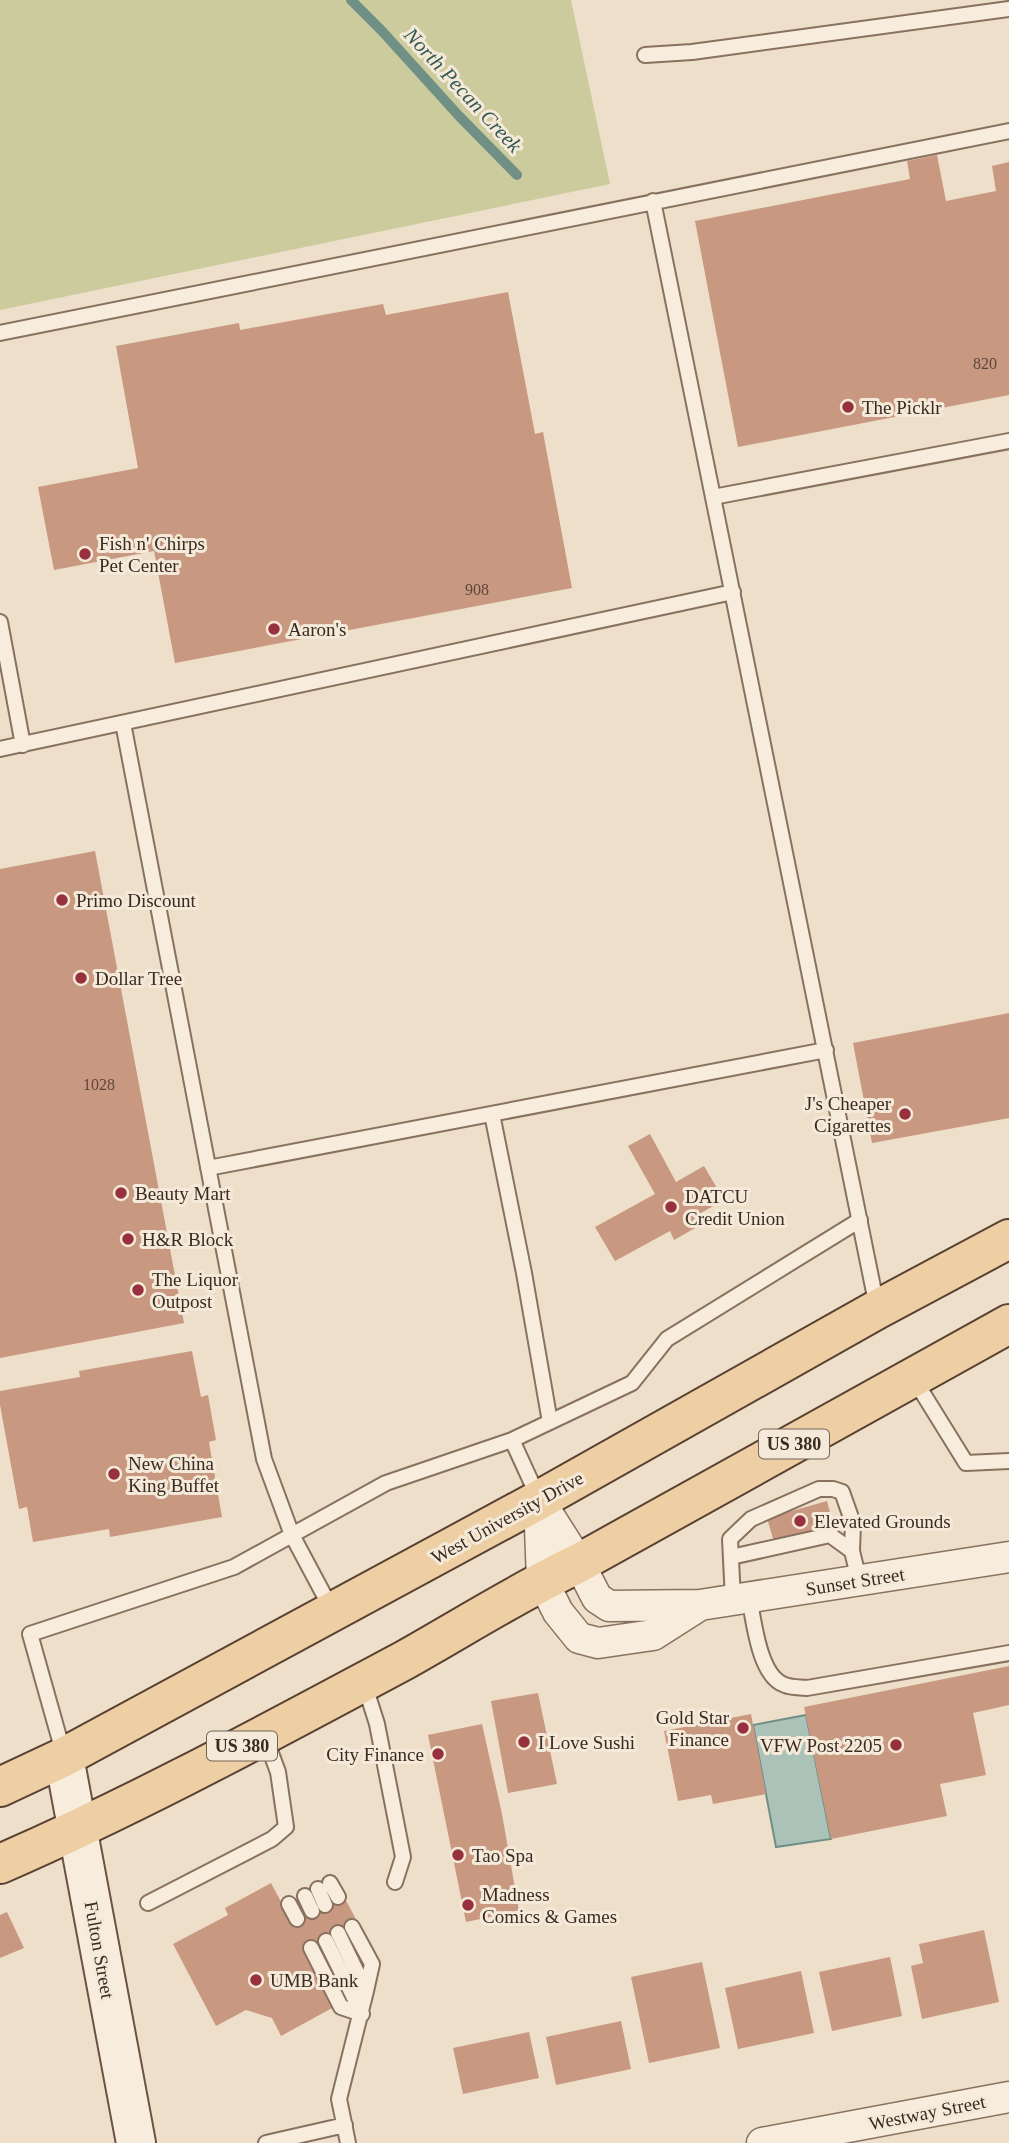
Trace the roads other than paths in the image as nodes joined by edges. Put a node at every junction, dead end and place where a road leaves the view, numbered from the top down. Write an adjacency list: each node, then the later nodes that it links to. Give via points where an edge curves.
1 (1009, 9): 2 (lane)
2 (645, 55)
3 (1009, 131): 4 (lane)
4 (653, 201): 5 (lane); 7 (lane)
5 (0, 333)
6 (1009, 441): 7 (lane)
7 (713, 497): 8 (lane)
8 (733, 592): 10 (lane); 13 (lane)
9 (0, 622): 11 (lane)
10 (123, 723): 11 (lane); 15 (lane)
11 (23, 744): 12 (lane)
12 (0, 749)
13 (826, 1050): 14 (lane); 16 (lane)
14 (492, 1114): 15 (lane); 21 (lane)
15 (208, 1168): 25 (lane, via 264,1460)
16 (860, 1220): 18 (lane); 21 (lane, via 667,1339 632,1383)
17 (1009, 1239): 18 (main road, West University Drive)
18 (878, 1309): 24 (main road, West University Drive)
19 (1009, 1324): 20 (main road, US 380)
20 (913, 1377): 23 (lane, via 966,1463); 29 (main road, US 380)
21 (551, 1422): 22 (lane)
22 (512, 1440): 24 (lane); 25 (lane, via 386,1483)
23 (1009, 1461)
24 (539, 1500): 29 (street, Sunset Street); 30 (street, Sunset Street); 34 (main road, West University Drive)
25 (292, 1535): 34 (lane); 38 (lane, via 234,1567 30,1634)
26 (852, 1551): 27 (lane, via 830,1535); 27 (lane, via 853,1523 842,1492 819,1489 751,1519 730,1539); 31 (lane)
27 (731, 1557): 32 (lane)
28 (1009, 1557): 31 (street, Sunset Street)
29 (579, 1563): 30 (main road, US 380); 33 (street, Sunset Street, via 597,1598 608,1606)
30 (542, 1580): 33 (street, Sunset Street, via 579,1639 598,1643 653,1635); 36 (main road, US 380)
31 (859, 1580): 32 (street, Sunset Street)
32 (741, 1598): 33 (street, Sunset Street); 35 (lane, via 768,1672 783,1685 807,1688)
33 (700, 1605)
34 (333, 1612): 38 (main road, West University Drive)
35 (1009, 1653)
36 (364, 1681): 37 (main road, US 380); 42 (lane, via 403,1857)
37 (264, 1735): 40 (main road, US 380); 44 (lane, via 278,1772 286,1827 272,1839)
38 (64, 1757): 39 (main road, West University Drive); 40 (street, Fulton Street)
39 (0, 1787)
40 (78, 1830): 41 (main road, US 380); 53 (street, Fulton Street)
41 (0, 1864)
42 (395, 1882)
43 (317, 1889): 43 (lane, via 325,1904)
44 (148, 1903)
45 (289, 1904): 46 (lane)
46 (297, 1919)
47 (352, 1927): 49 (lane, via 372,1964)
48 (311, 1948): 50 (lane, via 341,2007)
49 (366, 1991): 50 (lane); 50 (lane, via 332,1937)
50 (362, 2014): 52 (lane, via 339,2099)
51 (1009, 2097): 56 (street, Westway Street)
52 (345, 2125): 54 (lane); 55 (lane)
53 (136, 2143)
54 (266, 2143)
55 (348, 2143)
56 (762, 2143)

